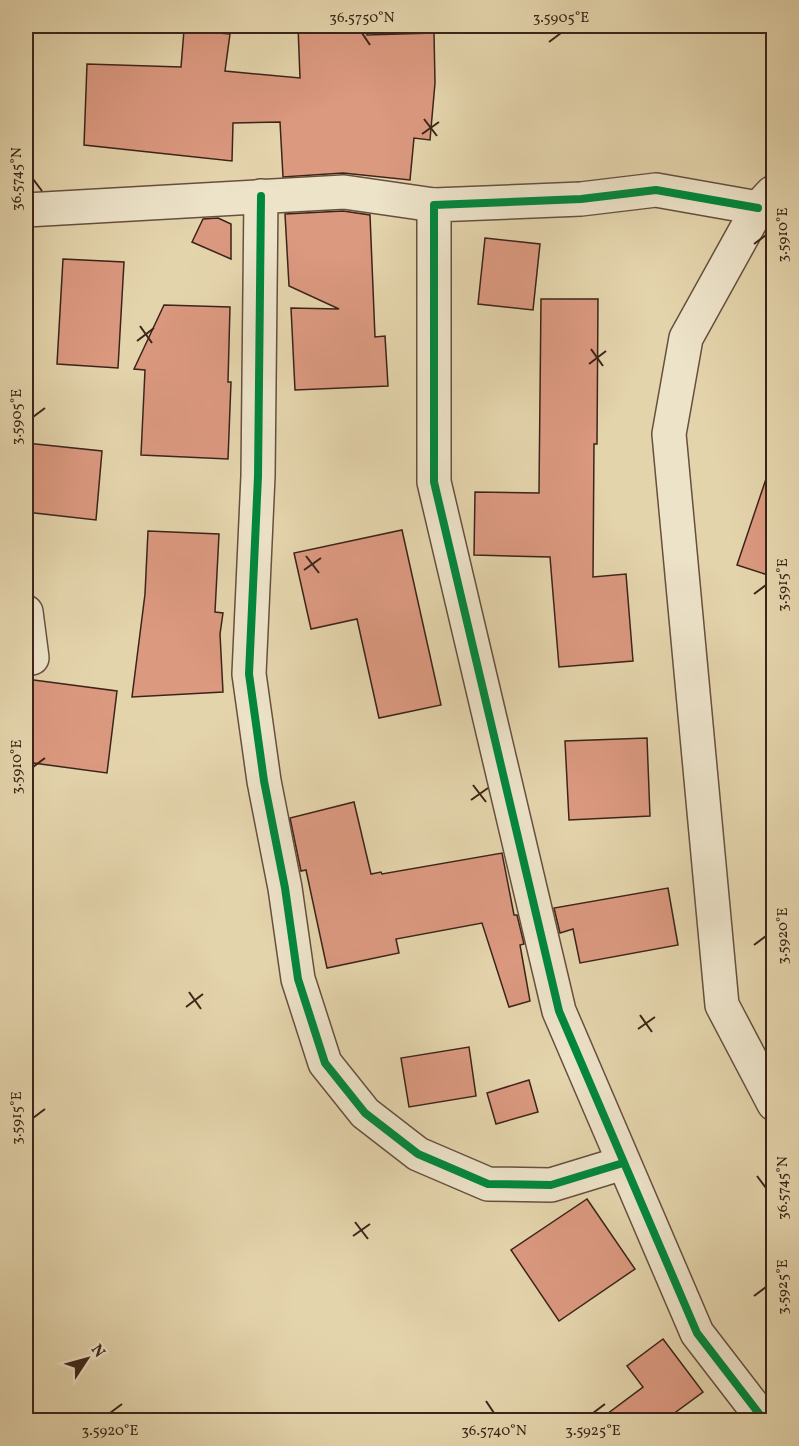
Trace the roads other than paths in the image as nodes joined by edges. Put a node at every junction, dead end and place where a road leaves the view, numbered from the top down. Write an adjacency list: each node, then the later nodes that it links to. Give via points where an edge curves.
1 (261, 196): 3 (street, via 344,192); 4 (street); 8 (street, via 258,476 249,674 298,979 325,1063 365,1113 418,1154 488,1184 551,1185)
2 (766, 200): 3 (street, via 656,190 581,199); 7 (street, via 686,338 669,434 722,1005)
3 (434, 205): 8 (street, via 434,482 559,1011)
4 (26, 210)
5 (26, 612): 6 (street)
6 (32, 658)
7 (774, 1104)
8 (623, 1163): 9 (street, via 697,1333)
9 (764, 1420)

